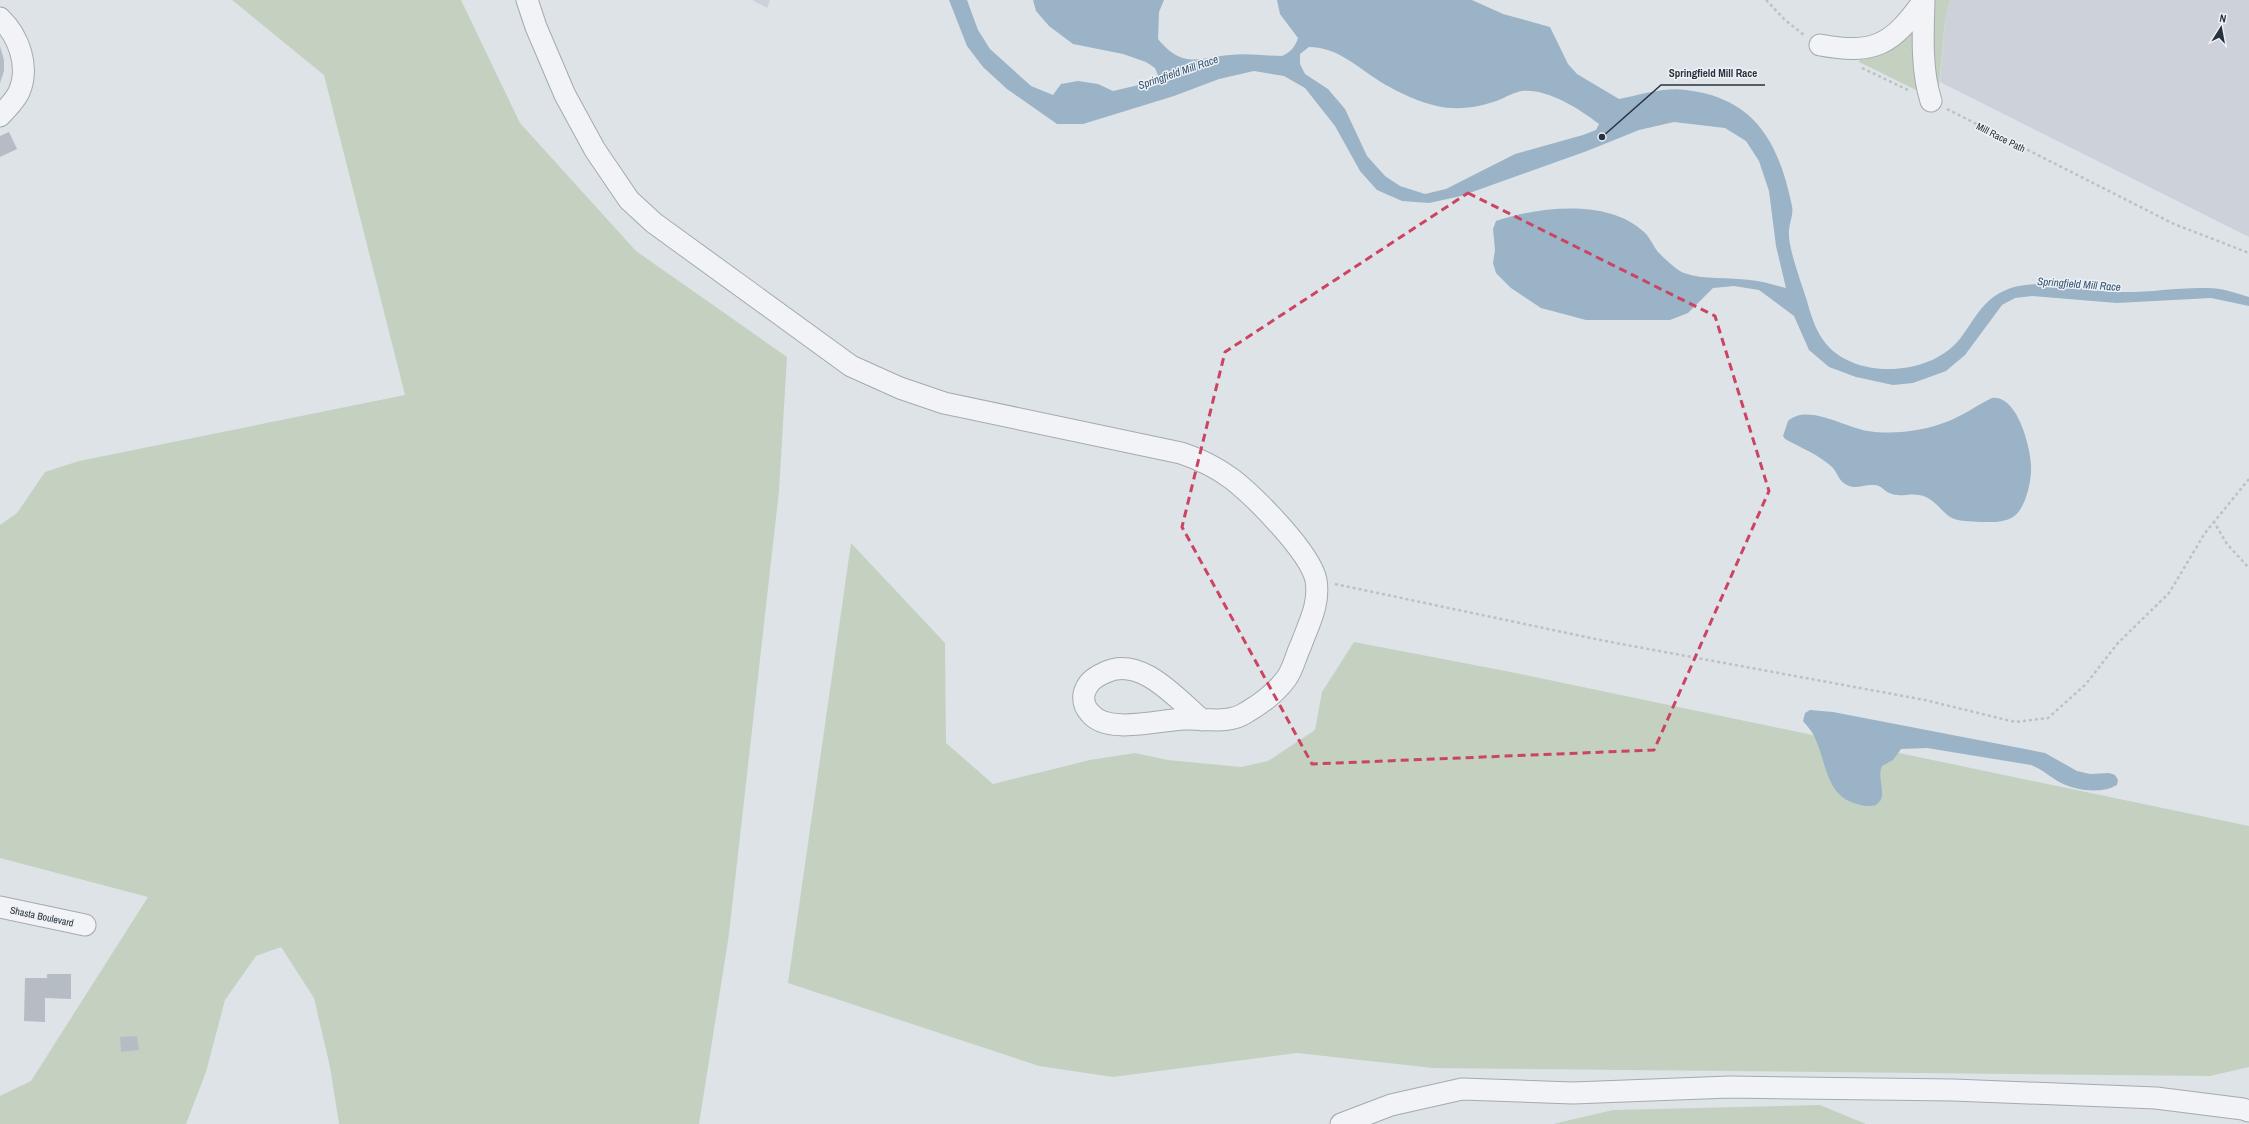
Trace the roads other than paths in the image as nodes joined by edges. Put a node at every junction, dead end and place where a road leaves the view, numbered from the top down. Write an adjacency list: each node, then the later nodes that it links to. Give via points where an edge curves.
1 (527, 0): 7 (street, via 566,95 595,150 629,200 666,232 851,366 900,388 944,403 1181,452 1203,461 1232,479 1275,519 1310,564 1316,580 1317,606 1286,678 1265,699 1246,714 1228,720)
2 (1924, 0): 4 (street, via 1898,32 1875,47 1850,50); 5 (street, via 1926,85)
3 (0, 18): 6 (street, via 11,32 22,56 24,72 19,92)
4 (1820, 45)
5 (1931, 101)
6 (0, 116)
7 (1202, 720): 7 (street, via 1154,679 1138,671 1107,671 1087,684 1084,697 1086,708 1093,718 1104,723 1118,726 1186,719)
8 (0, 907): 9 (street, Shasta Boulevard)
9 (85, 925)
10 (2249, 1111): 11 (street, via 2156,1098 1953,1090 1730,1087 1574,1092 1462,1089 1391,1105)
11 (1341, 1124)

